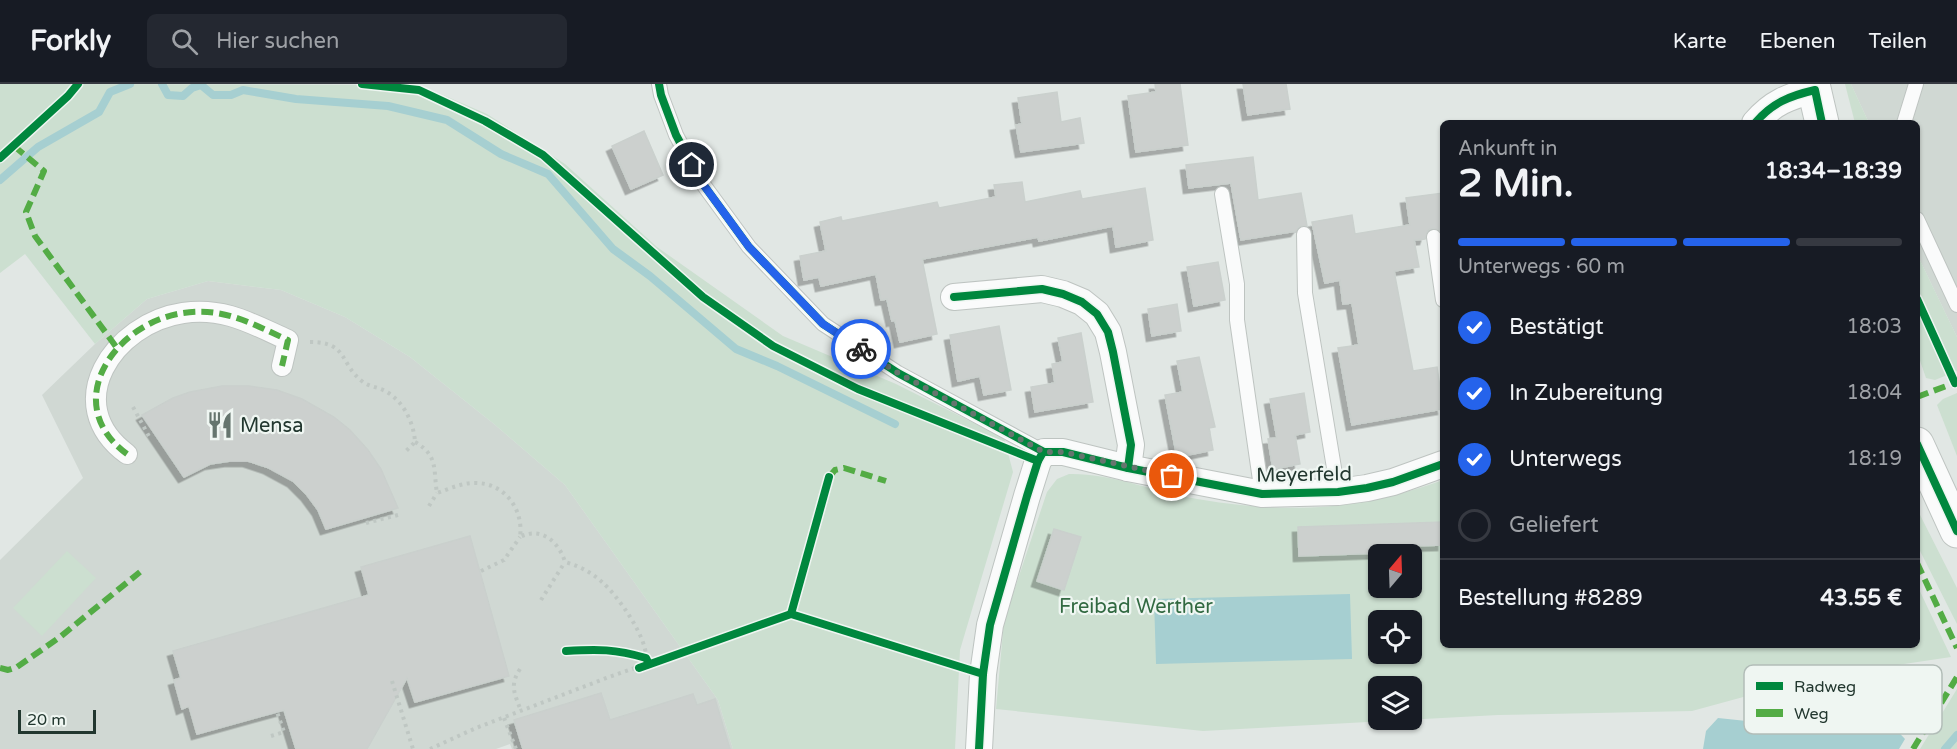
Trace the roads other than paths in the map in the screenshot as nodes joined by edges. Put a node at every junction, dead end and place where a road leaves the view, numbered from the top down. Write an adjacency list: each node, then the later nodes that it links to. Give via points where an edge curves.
1 (659, 84): 16 (lane, Meyerfeld, via 676,135 700,180 749,247 823,324 898,373)
2 (1916, 84): 6 (lane)
3 (1814, 87): 4 (street, via 1791,95); 5 (main road)
4 (1758, 120)
5 (1821, 120)
6 (1905, 120)
7 (1222, 194): 21 (lane)
8 (1920, 225): 13 (lane)
9 (1304, 234): 20 (lane, via 1305,293)
10 (1434, 237): 11 (lane)
11 (1440, 279)
12 (954, 297): 19 (street, via 1042,289 1082,302 1097,314 1108,332 1113,352 1131,445)
13 (1957, 305)
14 (282, 366): 17 (street, via 288,340 240,318 211,312 184,313 135,333 110,355 96,400 102,425)
15 (1920, 451): 22 (main road)
16 (1044, 452): 19 (street, Meyerfeld, via 1063,452); 23 (street, via 1027,496 990,625)
17 (127, 454)
18 (1440, 465): 20 (street, Meyerfeld, via 1393,482)
19 (1128, 468): 21 (street, Meyerfeld)
20 (1338, 492): 21 (street, Meyerfeld)
21 (1262, 494)
22 (1957, 531)
23 (979, 749)

